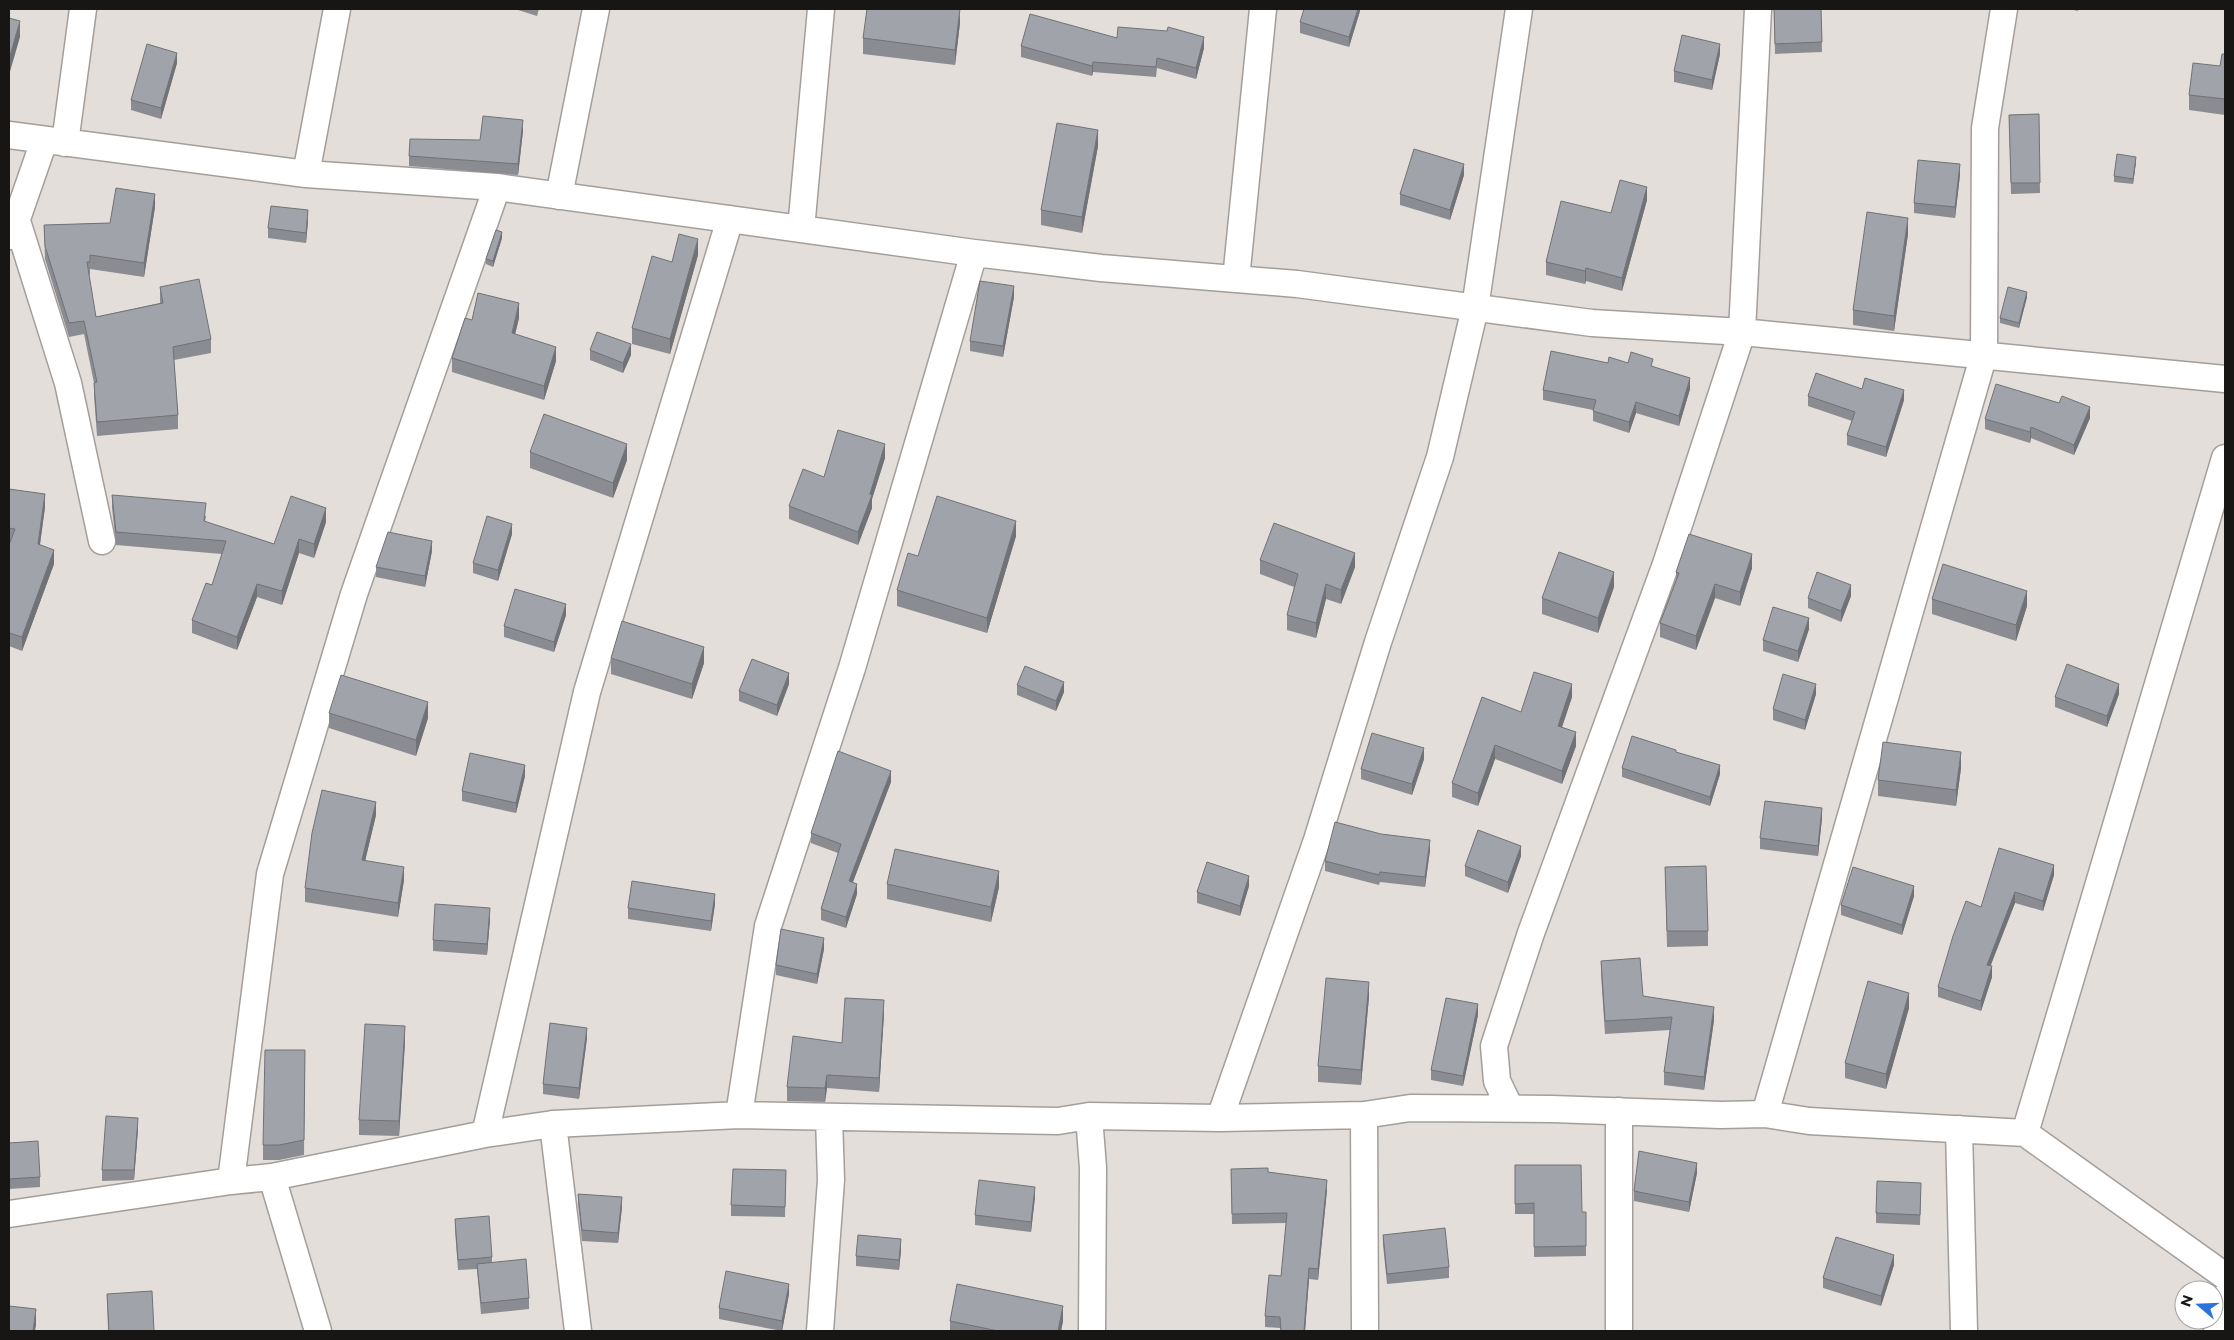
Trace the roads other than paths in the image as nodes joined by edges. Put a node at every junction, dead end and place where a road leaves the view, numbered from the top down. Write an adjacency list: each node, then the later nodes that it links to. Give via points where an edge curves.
1 (84, 9): 10 (street)
2 (337, 9): 11 (street)
3 (596, 9): 13 (street)
4 (821, 9): 15 (street)
5 (1263, 9): 18 (street)
6 (1518, 9): 19 (street)
7 (1758, 9): 20 (street)
8 (2004, 9): 21 (street, via 1985,128)
9 (9, 135): 10 (street)
10 (54, 142): 11 (street); 16 (street)
11 (306, 174): 12 (street)
12 (497, 187): 13 (street); 38 (street, via 354,594 270,874)
13 (558, 196): 14 (street)
14 (730, 219): 15 (street); 36 (street, via 587,692)
15 (801, 229): 17 (street)
16 (13, 232): 24 (street, via 68,382)
17 (974, 253): 18 (street); 28 (street, via 852,668 768,926)
18 (1236, 279): 19 (street)
19 (1475, 308): 20 (street, via 1592,323); 32 (street, via 1440,457 1317,840)
20 (1742, 332): 21 (street); 25 (street, via 1666,564 1531,933 1494,1046 1497,1081)
21 (1984, 354): 22 (street); 27 (street)
22 (2225, 379)
23 (2225, 458): 35 (street)
24 (102, 541)
25 (1510, 1108): 26 (street); 29 (street, via 1410,1108)
26 (1619, 1111): 27 (street); 47 (street)
27 (1765, 1114): 34 (street, via 1809,1121)
28 (739, 1115): 31 (street); 33 (street)
29 (1364, 1115): 32 (street); 46 (street)
30 (1089, 1116): 31 (street, via 1058,1121); 32 (street); 45 (street, via 1093,1168)
31 (829, 1117): 44 (street, via 831,1180)
32 (1220, 1118)
33 (553, 1124): 36 (street); 43 (street)
34 (1959, 1129): 35 (street); 48 (street)
35 (2025, 1133): 40 (street)
36 (485, 1134): 37 (street)
37 (272, 1177): 38 (street); 42 (street)
38 (231, 1180): 39 (street)
39 (9, 1214)
40 (2225, 1276)
41 (2225, 1296): 49 (street)
42 (318, 1331)
43 (578, 1331)
44 (820, 1331)
45 (1092, 1331)
46 (1365, 1331)
47 (1618, 1331)
48 (1964, 1331)
49 (2217, 1331)

